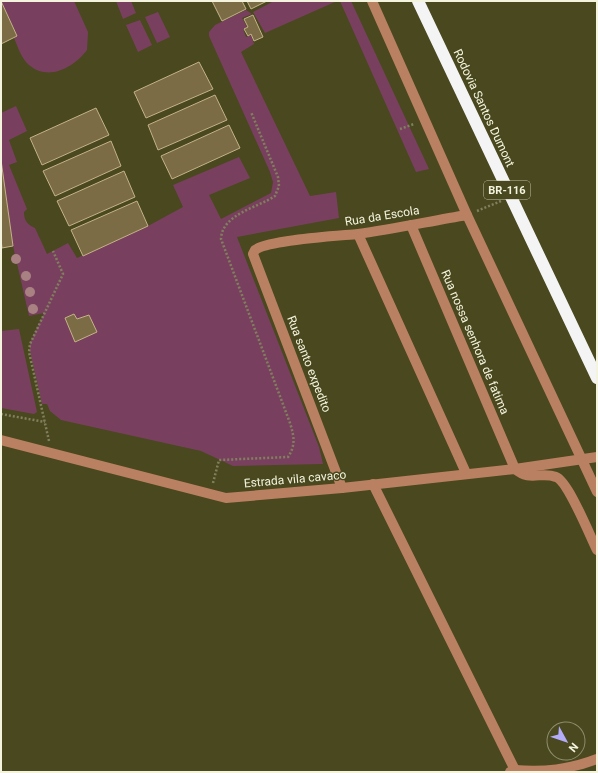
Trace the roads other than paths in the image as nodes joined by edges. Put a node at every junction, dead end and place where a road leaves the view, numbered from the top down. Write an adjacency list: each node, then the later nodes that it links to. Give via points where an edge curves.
1 (372, 1): 3 (street)
2 (418, 1): 7 (highway, Rodovia Santos Dumont / BR-116)
3 (467, 215): 4 (street, Rua da Escola); 10 (street)
4 (411, 225): 5 (street, Rua da Escola); 11 (street, Rua nossa senhora de fatima)
5 (358, 234): 6 (street, Rua da Escola, via 288,242 263,246); 12 (street)
6 (255, 250): 14 (street, Rua santo expedito, via 253,254)
7 (597, 378)
8 (1, 440): 14 (street, Estrada vila cavaco, via 226,498)
9 (597, 457): 10 (street, Estrada vila cavaco)
10 (582, 460): 11 (street, Estrada vila cavaco); 15 (street)
11 (515, 469): 12 (street, Estrada vila cavaco); 16 (street, via 527,476 552,476 560,479 570,493)
12 (466, 473): 13 (street, Estrada vila cavaco)
13 (373, 484): 14 (street, Estrada vila cavaco); 18 (street)
14 (342, 488)
15 (597, 492)
16 (597, 550)
17 (597, 759): 18 (street, via 555,771)
18 (512, 771)

